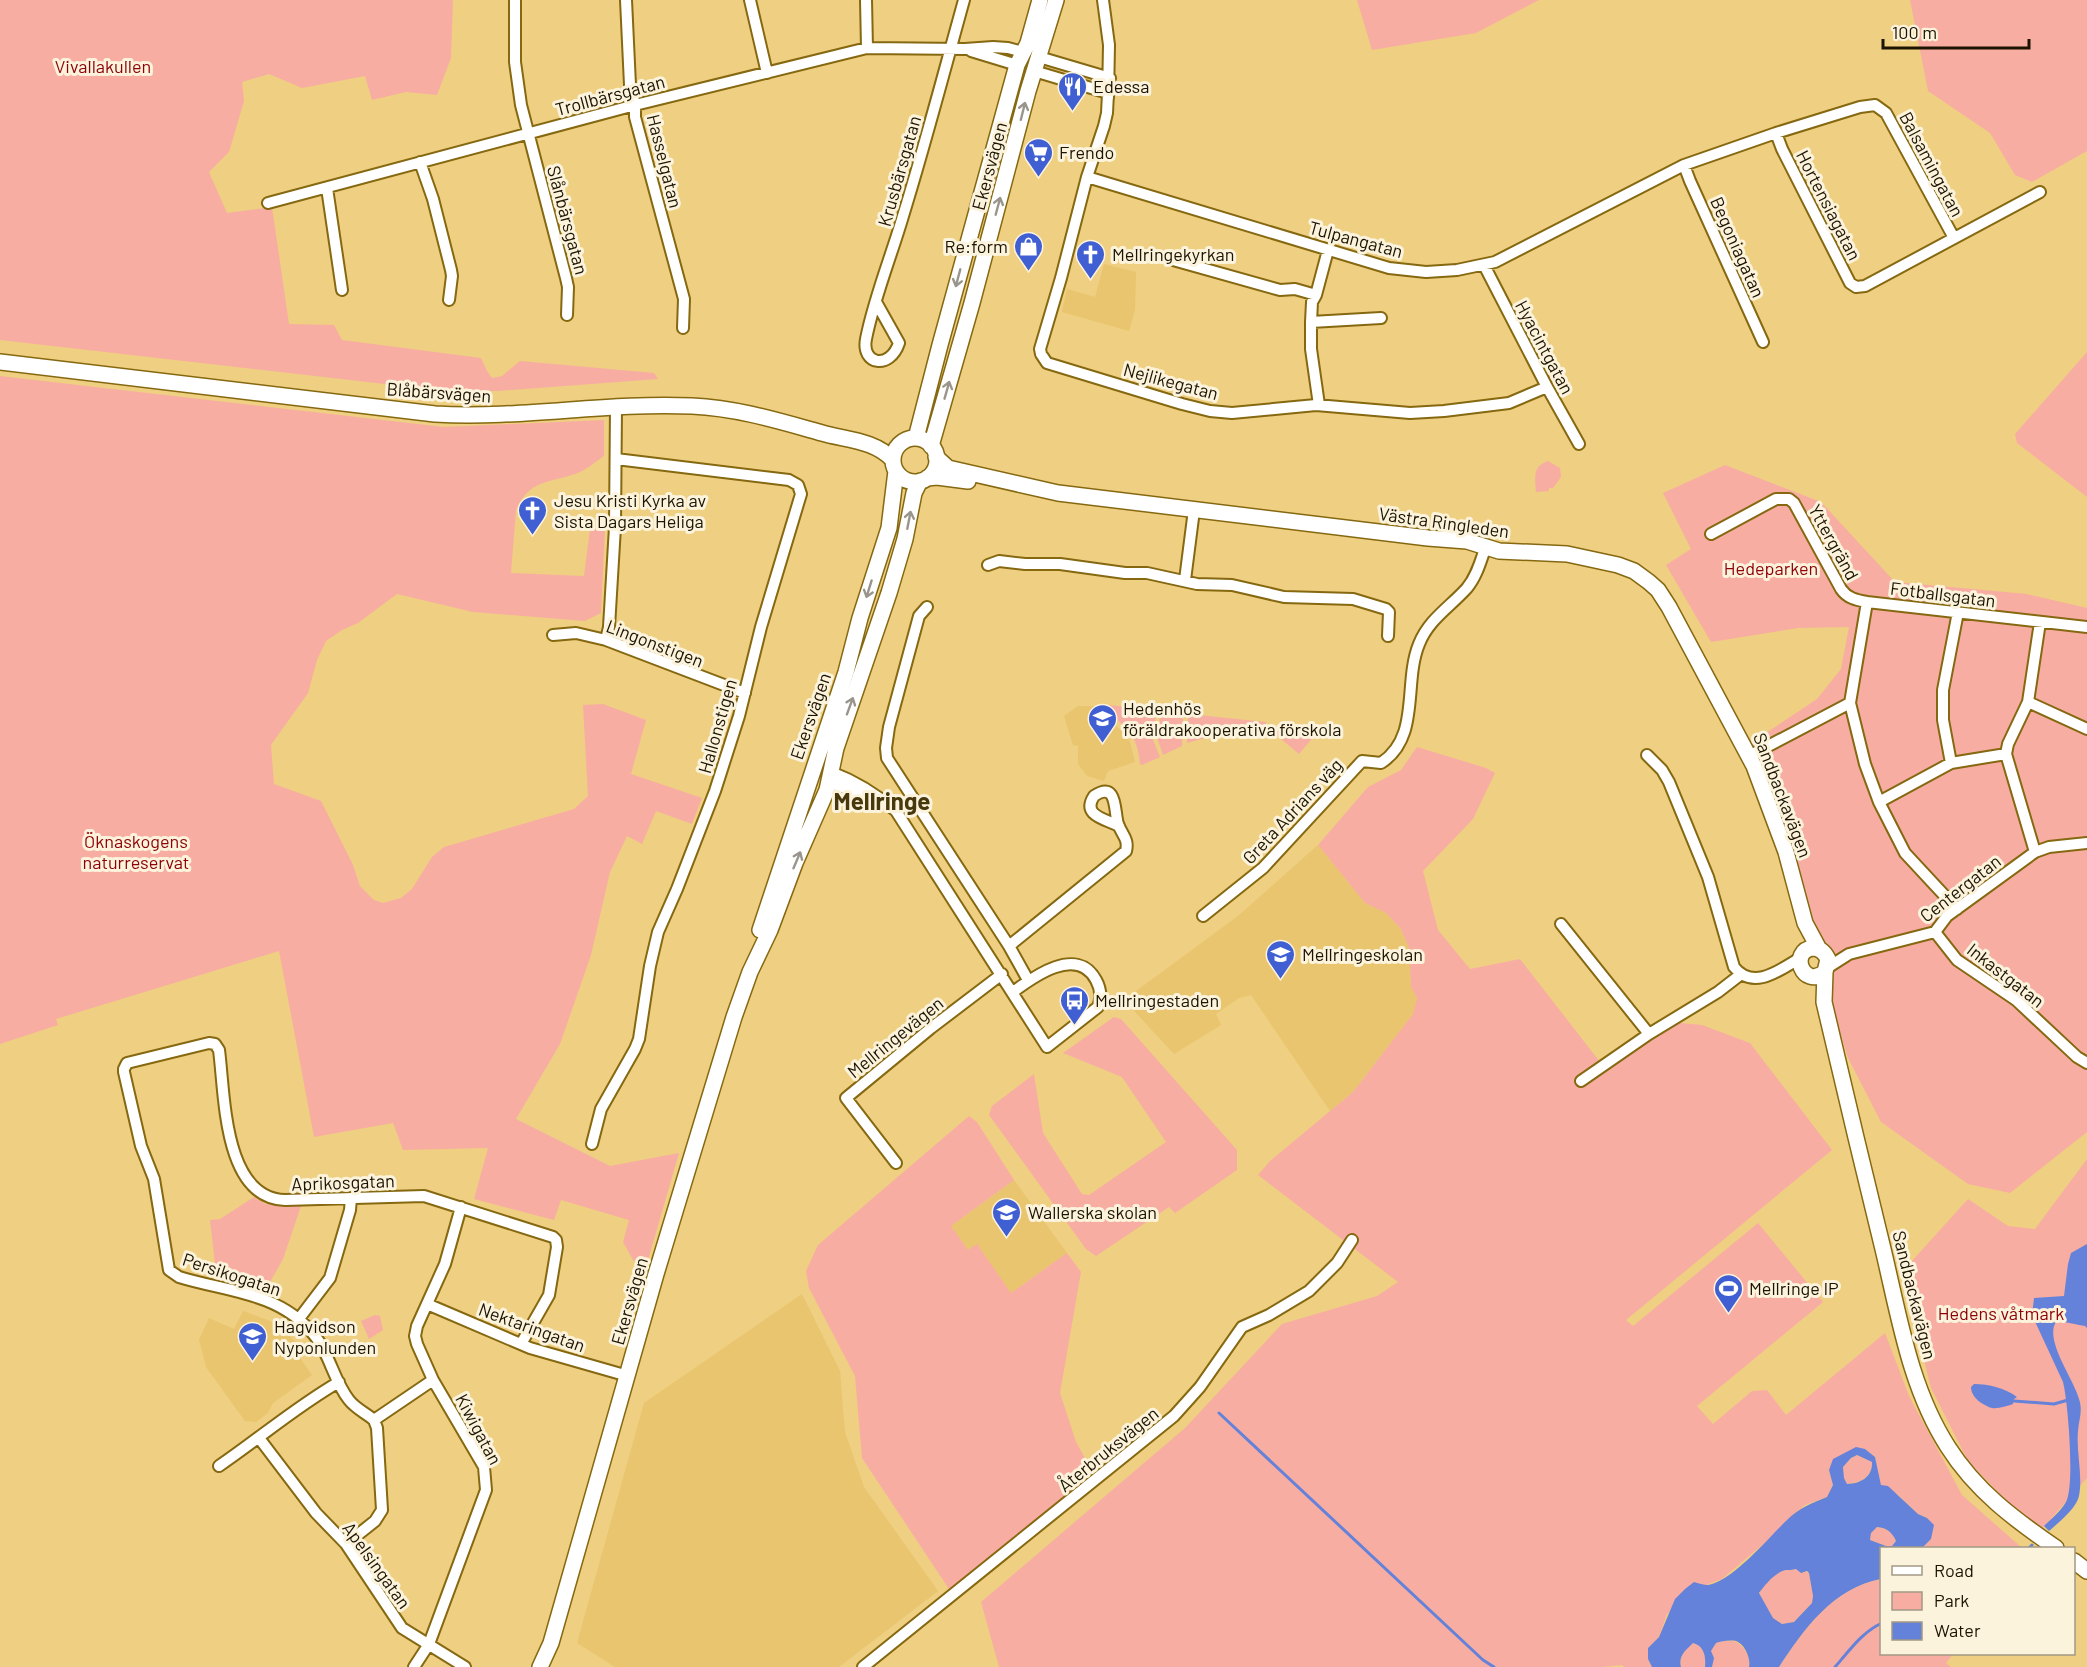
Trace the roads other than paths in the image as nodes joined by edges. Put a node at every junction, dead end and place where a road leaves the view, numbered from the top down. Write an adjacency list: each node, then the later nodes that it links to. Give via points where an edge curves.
1 (515, 0): 17 (street, Slånbärsgatan, via 517,83)
2 (626, 0): 15 (street, Hasselgatan, via 630,85)
3 (750, 0): 13 (street)
4 (867, 0): 9 (street)
5 (964, 0): 10 (street, Krusbärsgatan)
6 (1040, 0): 11 (street, Ekersvägen, via 1032,33)
7 (1056, 0): 12 (street, Ekersvägen)
8 (1103, 0): 14 (street, Nejlikegatan)
9 (867, 48): 10 (street, Trollbärsgatan); 13 (street, Trollbärsgatan)
10 (951, 49): 11 (street, Trollbärsgatan); 31 (street, Krusbärsgatan)
11 (1020, 59): 12 (street); 41 (street, Ekersvägen, one-way to 41)
12 (1036, 64): 14 (street); 44 (street, Ekersvägen, one-way to 12)
13 (767, 73): 15 (street, Trollbärsgatan)
14 (1109, 85): 20 (street, Nejlikegatan, via 1107,113)
15 (635, 105): 17 (street, Trollbärsgatan); 35 (street, Hasselgatan, via 684,299)
16 (1776, 133): 19 (street, Tulpangatan); 24 (street, Balsamingatan, via 1860,107 1881,108); 24 (street, Hortensiagatan, via 1850,283 1856,287 1865,286)
17 (528, 134): 18 (street, Trollbärsgatan); 32 (street, Slånbärsgatan, via 568,287)
18 (420, 162): 21 (street, Trollbärsgatan); 30 (street, via 451,270)
19 (1684, 165): 27 (street, Tulpangatan); 36 (street, Begoniagatan)
20 (1087, 177): 25 (street, Tulpangatan); 39 (street, Nejlikegatan, via 1040,349 1047,363 1210,411)
21 (327, 188): 23 (street, Trollbärsgatan); 28 (street)
22 (2040, 192): 24 (street)
23 (268, 203)
24 (1954, 238)
25 (1328, 250): 27 (street, Tulpangatan, via 1389,268 1416,271); 29 (street)
26 (1173, 260): 29 (street, via 1280,290 1295,289)
27 (1484, 265): 38 (street, Hyacintgatan)
28 (342, 290)
29 (1316, 295): 34 (street)
30 (449, 300)
31 (876, 302): 31 (street, Krusbärsgatan, via 899,342 896,351 884,361 871,358 864,346)
32 (567, 315)
33 (1381, 318): 34 (street)
34 (1311, 322): 39 (street)
35 (683, 328)
36 (1763, 342)
37 (0, 362): 40 (street, Blåbärsvägen, via 435,414 508,415)
38 (1547, 387): 39 (street, Nejlikegatan, via 1509,403 1444,411 1410,413); 42 (street, Hyacintgatan)
39 (1319, 405)
40 (616, 406): 43 (street, Blåbärsvägen, via 724,409); 45 (street)
41 (910, 440): 43 (street, Blåbärsvägen); 44 (street); 46 (street, via 896,449)
42 (1579, 444)
43 (873, 445): 46 (street, Blåbärsvägen, via 887,454)
44 (933, 452): 47 (street, Västra Ringleden, via 948,468); 48 (street, via 935,467)
45 (616, 459): 61 (street, via 615,540); 62 (street, Hallonstigen, via 789,480 798,485 801,494)
46 (894, 466): 48 (street, via 908,482); 71 (street, Ekersvägen, one-way to 71, via 890,528)
47 (981, 478): 48 (street, Västra Ringleden); 49 (street, Västra Ringleden, via 1058,494)
48 (923, 480): 72 (street, Ekersvägen, one-way to 48, via 905,539 914,493)
49 (1194, 510): 51 (street, Västra Ringleden, via 1467,540); 53 (street)
50 (1711, 534): 54 (street, Yttergränd, via 1776,499 1789,499 1840,589)
51 (1486, 546): 65 (street, Västra Ringleden, via 1602,560 1641,576 1658,590 1669,607); 78 (street, Greta Adrians väg, via 1472,581 1427,628 1419,644 1404,732 1396,748 1381,764 1362,760 1263,868)
52 (988, 565): 53 (street, via 999,561 1060,564)
53 (1185, 580): 60 (street, via 1232,585 1284,597 1353,599 1377,605 1389,612)
54 (1867, 602): 56 (street, Fotballsgatan); 64 (street, Fotballsgatan)
55 (927, 607): 82 (street, via 919,616 889,727 887,758)
56 (1958, 612): 57 (street, Fotballsgatan); 70 (street, via 1942,690)
57 (2040, 622): 58 (street, Fotballsgatan); 63 (street)
58 (2087, 627)
59 (553, 635): 61 (street, Lingonstigen, via 576,633)
60 (1388, 636)
61 (606, 640): 62 (street, Lingonstigen)
62 (745, 693): 97 (street, Hallonstigen, via 715,791 658,932 639,1039 600,1109)
63 (2028, 702): 66 (street); 67 (street)
64 (1850, 703): 69 (street); 73 (street)
65 (1730, 717): 69 (street, Sandbackavägen)
66 (2087, 729)
67 (2006, 754): 70 (street); 76 (street)
68 (1647, 755): 89 (street, via 1669,782 1708,877 1734,967)
69 (1749, 756): 79 (street, Sandbackavägen, via 1783,843)
70 (1951, 763): 73 (street)
71 (813, 771): 72 (street); 87 (street, Ekersvägen)
72 (830, 777): 87 (street, Ekersvägen, one-way to 72, via 819,813); 88 (street, via 859,783 896,811)
73 (1879, 802): 77 (street, via 1905,853)
74 (1119, 826): 82 (street, via 1126,836 1126,851)
75 (2087, 843): 76 (street, Centergatan)
76 (2035, 852): 77 (street, Centergatan)
77 (1957, 909): 81 (street, Centergatan)
78 (1203, 916)
79 (1805, 923): 83 (street, Sandbackavägen); 85 (street, Sandbackavägen)
80 (1561, 924): 93 (street)
81 (1935, 932): 84 (street, Centergatan); 95 (street, Inkastgatan, via 1957,960 2016,1000)
82 (1009, 946): 90 (street)
83 (1821, 950): 84 (street, Centergatan); 85 (street, via 1810,948); 86 (street, via 1828,959)
84 (1849, 954): 86 (street, Centergatan)
85 (1803, 965): 86 (street, via 1817,976); 89 (street, via 1752,979); 92 (street, Sandbackavägen)
86 (1826, 970): 92 (street, Sandbackavägen)
87 (750, 972): 105 (street, Ekersvägen)
88 (1002, 974): 91 (street); 98 (street, Mellringevägen, via 846,1098)
89 (1740, 975): 93 (street)
90 (1029, 980): 91 (street); 91 (street, via 1051,967 1081,966 1093,974 1102,999 1098,1007 1047,1047)
91 (1013, 992)
92 (1824, 1002): 112 (street, Sandbackavägen, via 1908,1352 1931,1414 1948,1448 1979,1489)
93 (1649, 1034): 96 (street)
94 (130, 1062): 99 (street, Aprikosgatan, via 215,1044 219,1050 231,1148 252,1187 279,1200); 103 (street, Persikogatan, via 124,1072 141,1146 154,1179 169,1270 188,1280 262,1297)
95 (2087, 1063)
96 (1581, 1081)
97 (592, 1144)
98 (896, 1163)
99 (351, 1198): 100 (street, Aprikosgatan, via 424,1196); 103 (street, via 330,1278)
100 (461, 1207): 102 (street, Kiwigatan, via 447,1259); 104 (street, Aprikosgatan, via 556,1240 550,1291)
101 (1352, 1240): 119 (street, Återbruksvägen, via 1337,1263 1309,1291 1242,1328 1174,1416)
102 (427, 1304): 104 (street, Nektaringatan); 106 (street, Kiwigatan, via 415,1336)
103 (298, 1320): 107 (street, Persikogatan, via 319,1342)
104 (521, 1344): 105 (street, Nektaringatan)
105 (628, 1376): 113 (street, Ekersvägen)
106 (433, 1380): 108 (street); 114 (street, Kiwigatan, via 481,1460 487,1484)
107 (339, 1382): 108 (street, Persikogatan, via 348,1399); 109 (street, via 302,1404)
108 (374, 1420): 111 (street, via 382,1510 375,1521)
109 (259, 1438): 110 (street); 111 (street, Apelsingatan, via 316,1513)
110 (219, 1466)
111 (346, 1544): 114 (street, Apelsingatan, via 402,1628)
112 (2055, 1547)
113 (551, 1643): 117 (street, Ekersvägen); 118 (street, Ekersvägen)
114 (429, 1644): 115 (street, Apelsingatan); 116 (street, Kiwigatan)
115 (465, 1666)
116 (414, 1667)
117 (540, 1667)
118 (551, 1667)
119 (863, 1667)

